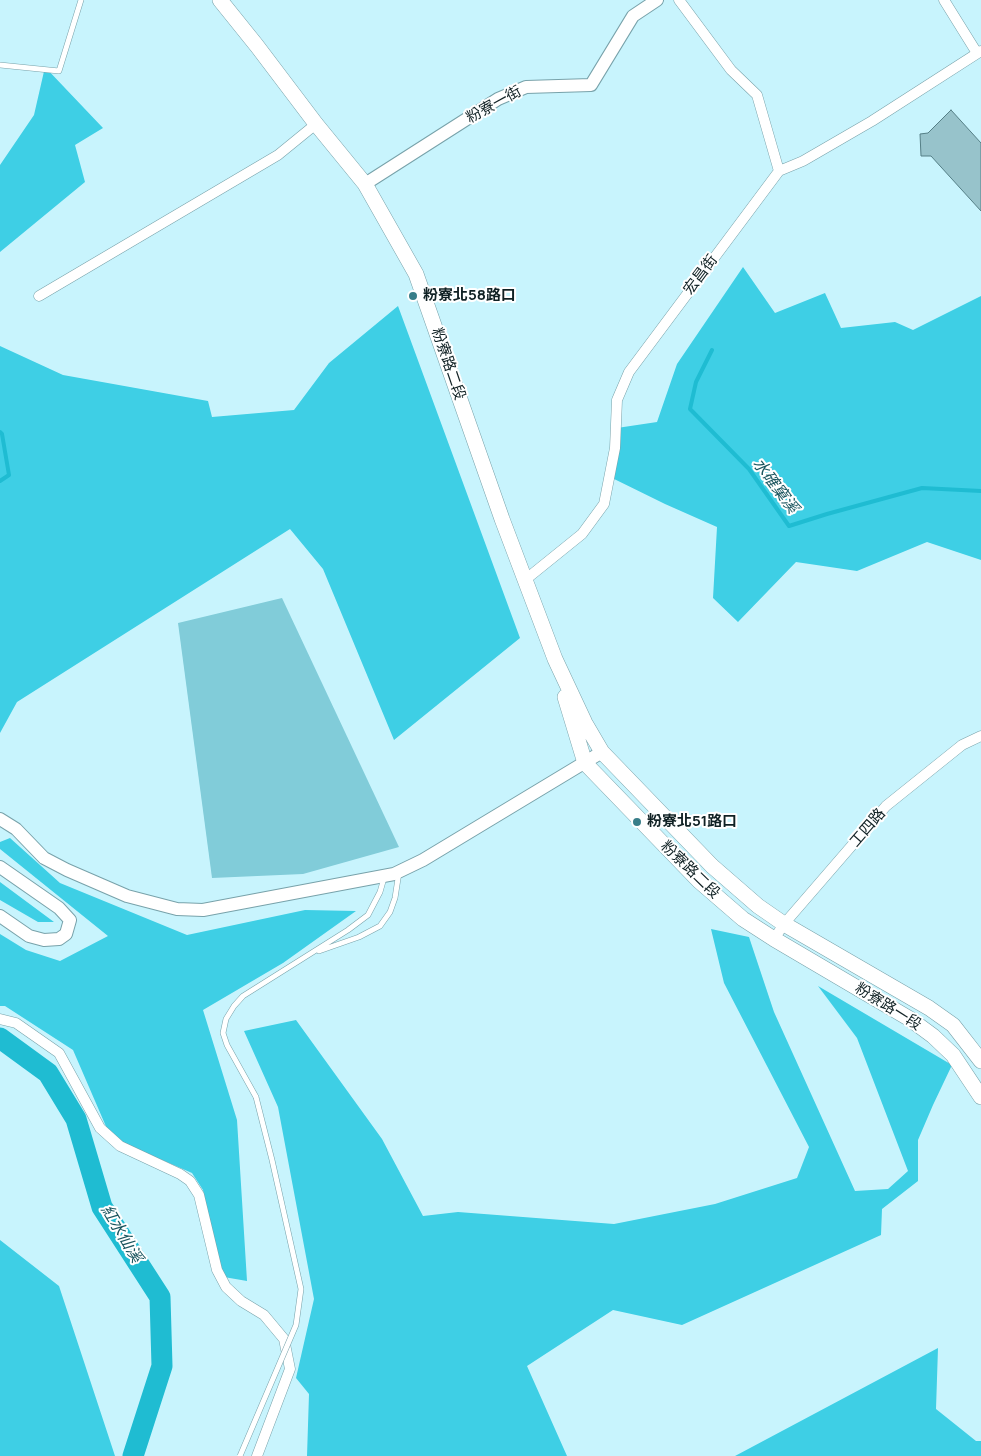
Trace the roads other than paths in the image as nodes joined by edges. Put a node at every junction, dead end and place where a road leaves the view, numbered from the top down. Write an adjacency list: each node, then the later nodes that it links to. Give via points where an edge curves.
1 (81, 0): 7 (lane, via 59,71)
2 (220, 0): 8 (main road, 粉寮路二段)
3 (657, 0): 10 (street, 粉寮一街, via 633,16 591,85 526,87 498,99)
4 (679, 0): 9 (street, via 731,70 757,95)
5 (944, 0): 6 (street)
6 (979, 52): 9 (street, via 872,121 803,161)
7 (0, 65)
8 (316, 124): 10 (main road, 粉寮路二段); 11 (street, via 278,154)
9 (779, 171): 12 (street, 宏昌街, via 629,372 617,400 615,448 604,504 582,534)
10 (365, 184): 12 (main road, 粉寮路二段, via 416,274)
11 (39, 296)
12 (525, 580): 13 (main road, 粉寮路二段)
13 (555, 659): 15 (main road, 粉寮路二段); 16 (main road, 粉寮路二段)
14 (981, 736): 22 (street, 工四路, via 962,745 886,806)
15 (602, 752): 16 (street); 22 (main road, 粉寮路二段, via 712,866)
16 (585, 763): 19 (street, via 423,860); 23 (main road, 粉寮路二段, via 699,881 743,919)
17 (0, 819): 20 (street, via 16,829 44,858 127,896 177,909 203,910)
18 (0, 867): 21 (street, via 59,908 70,920 66,934 59,939 44,940 29,936)
19 (399, 871): 20 (street); 24 (lane, via 390,912 380,926)
20 (385, 876): 24 (lane, via 368,915)
21 (0, 916)
22 (784, 924): 23 (street, 工四路); 26 (main road, 粉寮路一段, via 929,1008 952,1025)
23 (774, 939): 27 (main road, 粉寮路一段, via 910,1019 933,1036 953,1055)
24 (307, 956): 28 (lane, bridge, via 243,996 226,1020 223,1033 256,1097 301,1289 296,1325)
25 (0, 1019): 29 (street, via 16,1023 59,1053 100,1128 120,1146 190,1181 199,1195 217,1270 226,1287 264,1316 284,1339 290,1369)
26 (981, 1061)
27 (981, 1098)
28 (240, 1456)
29 (257, 1456)

